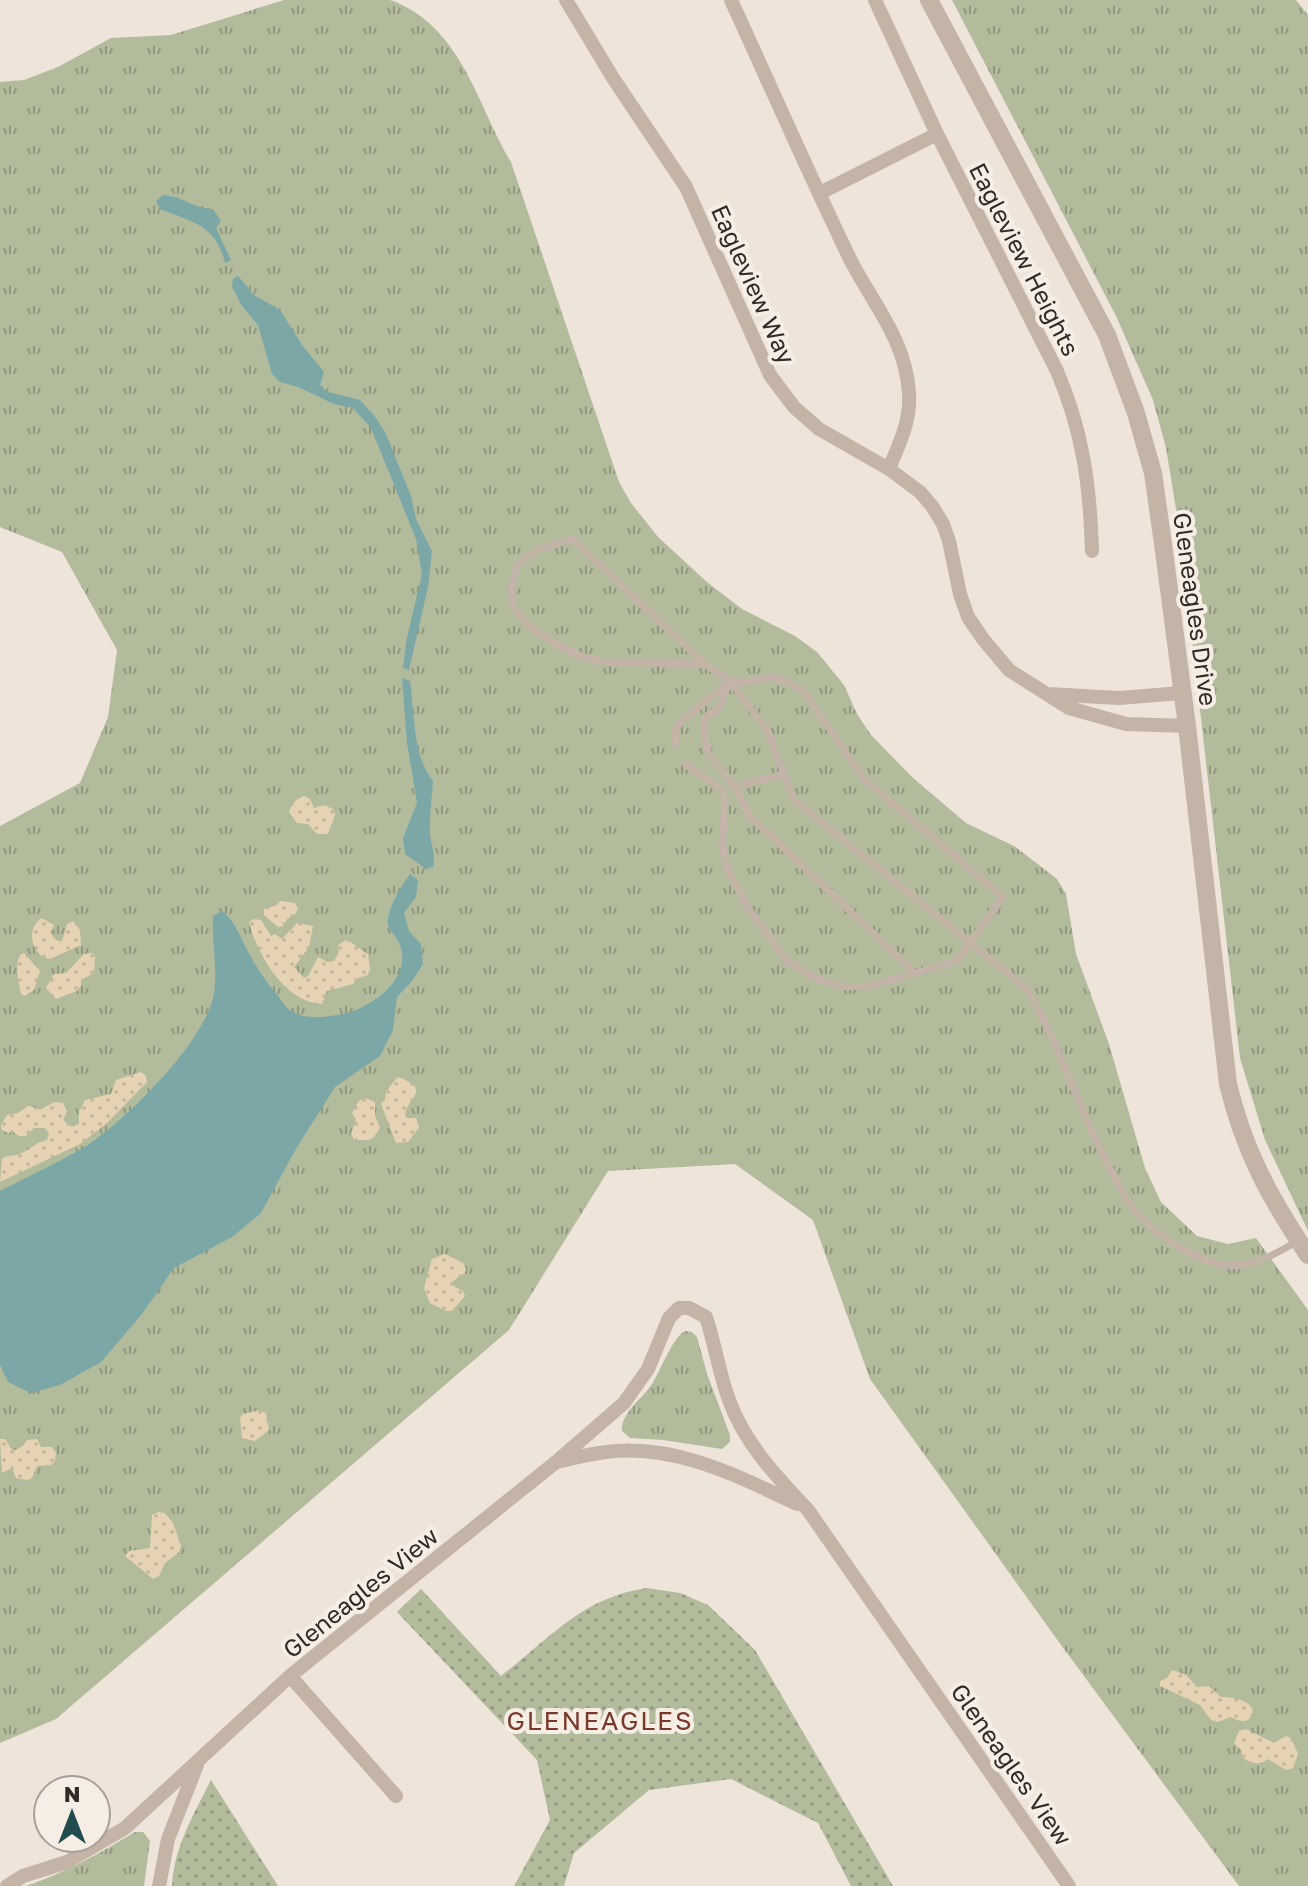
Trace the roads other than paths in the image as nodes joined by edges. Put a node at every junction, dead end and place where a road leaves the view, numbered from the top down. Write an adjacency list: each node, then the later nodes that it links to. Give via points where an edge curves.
1 (566, 0): 7 (street, Eagleview Way, via 686,187 780,391 819,429)
2 (731, 0): 6 (street)
3 (875, 0): 5 (street, Eagleview Heights)
4 (929, 0): 11 (street, Gleneagles Drive, via 1107,335 1136,413 1153,473)
5 (937, 134): 6 (street); 8 (street, Eagleview Heights, via 1068,397 1085,457)
6 (820, 193): 7 (street, via 895,334 904,363 909,411)
7 (889, 469): 12 (street, Eagleview Way, via 920,492 943,524 968,617 983,639 1009,670)
8 (1092, 551)
9 (705, 664): 9 (lane, via 572,539 537,550 517,565 513,607 556,644 603,662); 10 (lane)
10 (730, 681): 14 (lane, via 683,720 675,730); 16 (lane, via 767,730); 17 (lane, via 718,709 704,718 705,740 709,755); 19 (lane, via 773,677 804,692 864,779 1003,897)
11 (1182, 693): 12 (street, Eagleview Way, via 1119,698); 13 (street, Gleneagles Drive)
12 (1048, 694): 13 (street, Eagleview Way, via 1069,708 1107,720)
13 (1187, 726): 21 (street, Gleneagles Drive, via 1228,1084 1254,1164)
14 (676, 745)
15 (685, 764): 18 (lane)
16 (784, 774): 17 (lane); 19 (lane, via 794,800)
17 (735, 787): 18 (lane); 20 (lane, via 749,815)
18 (723, 790): 20 (lane, via 722,846 729,873 787,961 842,987 870,986)
19 (970, 943): 20 (lane, via 957,961); 21 (lane, via 1026,988 1046,1021 1098,1146 1131,1206 1160,1235 1187,1252 1239,1266)
20 (915, 973)
21 (1303, 1248)
22 (556, 1462): 23 (street, Gleneagles View, via 609,1451 667,1453 730,1471); 23 (street, Gleneagles View, via 624,1403 648,1369 669,1318 679,1308 689,1308 706,1317 729,1402 748,1438); 24 (street, Gleneagles View)
23 (808, 1510): 29 (street, Gleneagles View)
24 (290, 1676): 25 (street, Gleneagles View); 26 (street)
25 (198, 1762): 27 (street, Gleneagles View, via 125,1828 67,1862); 28 (street, Gleneagles View, via 168,1839)
26 (396, 1796)
27 (7, 1886)
28 (159, 1886)
29 (1069, 1886)

